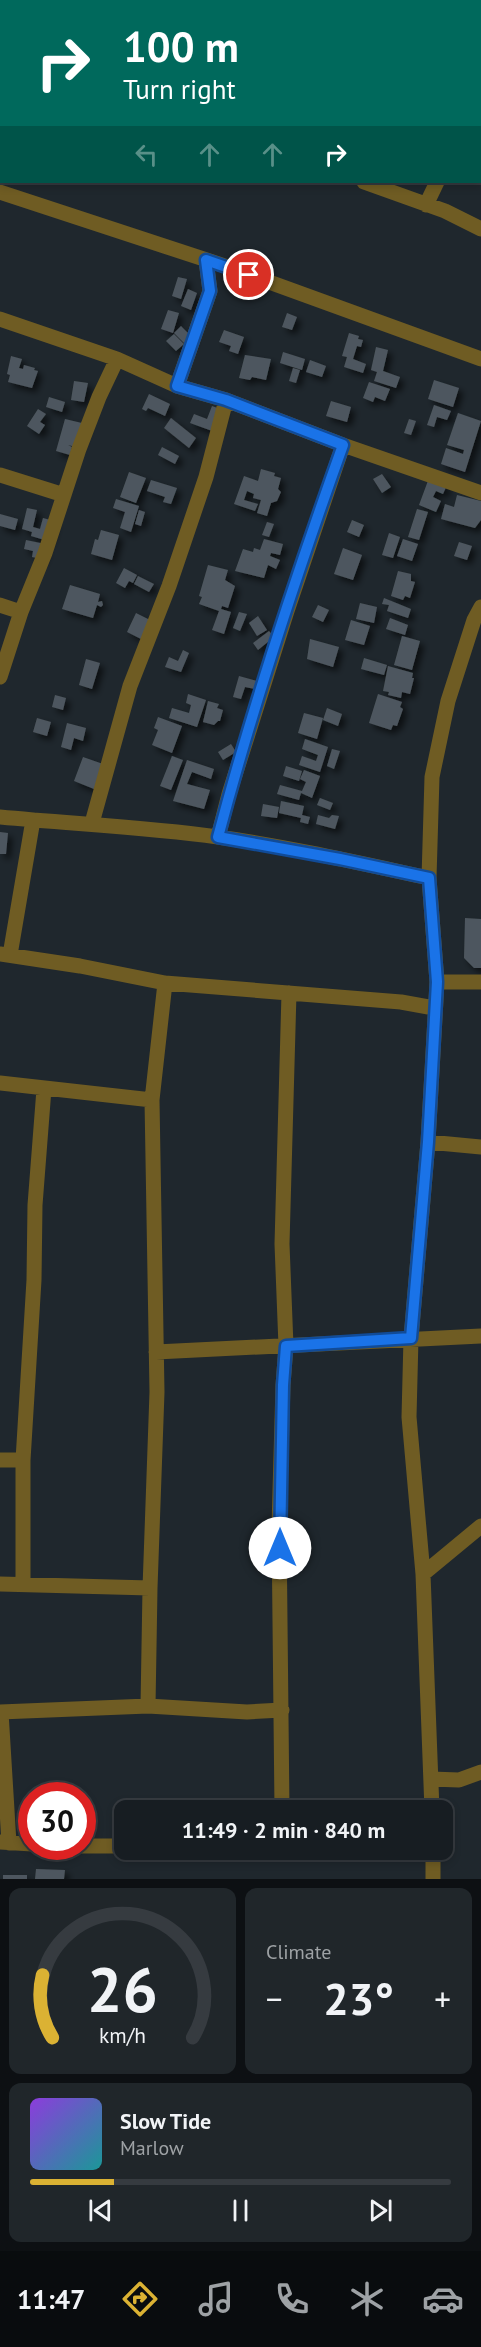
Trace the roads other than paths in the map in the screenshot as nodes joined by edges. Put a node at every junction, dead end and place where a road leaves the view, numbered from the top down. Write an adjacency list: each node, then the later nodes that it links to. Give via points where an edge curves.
1 (367, 183): 4 (street)
2 (436, 183): 4 (street)
3 (0, 192): 6 (street)
4 (426, 204): 5 (street)
5 (481, 229)
6 (206, 260): 8 (street); 10 (street, via 210,291)
7 (0, 319): 9 (street)
8 (481, 358)
9 (117, 359): 10 (street); 15 (street)
10 (177, 386): 11 (street)
11 (226, 400): 12 (street); 22 (street, via 206,477 130,686)
12 (343, 445): 14 (street); 23 (street)
13 (0, 475): 15 (street)
14 (481, 494)
15 (64, 495): 18 (street)
16 (0, 605): 18 (street)
17 (481, 607): 24 (street, via 448,701 432,777)
18 (21, 612): 19 (street)
19 (0, 677)
20 (0, 817): 21 (street)
21 (33, 820): 22 (street); 25 (street)
22 (92, 823): 23 (street)
23 (218, 837): 24 (street)
24 (429, 878): 27 (street)
25 (5, 955): 26 (street)
26 (165, 982): 29 (street); 33 (street)
27 (437, 982): 28 (street); 30 (street)
28 (481, 982)
29 (289, 993): 30 (street); 38 (street, via 282,1244)
30 (434, 1008): 34 (street)
31 (0, 1083): 32 (street)
32 (44, 1089): 33 (street); 41 (street)
33 (152, 1100): 39 (street)
34 (428, 1142): 35 (street); 37 (street)
35 (481, 1147)
36 (481, 1336): 37 (street)
37 (411, 1338): 38 (street); 43 (street, via 409,1416)
38 (286, 1346): 39 (street); 48 (street, via 279,1527)
39 (156, 1352): 46 (street)
40 (0, 1460): 41 (street)
41 (23, 1461): 45 (street)
42 (481, 1526): 43 (street)
43 (423, 1574): 51 (street)
44 (0, 1584): 45 (street)
45 (23, 1585): 46 (street)
46 (150, 1588): 47 (street)
47 (148, 1706): 48 (street, via 248,1712); 49 (street)
48 (282, 1710): 52 (street)
49 (1, 1712): 54 (street)
50 (481, 1772): 51 (street, via 459,1780)
51 (431, 1779): 53 (street)
52 (282, 1800)
53 (432, 1800)
54 (5, 1842)
55 (96, 1845): 56 (street)
56 (114, 1846)
57 (433, 1860): 58 (street)
58 (433, 1879)

